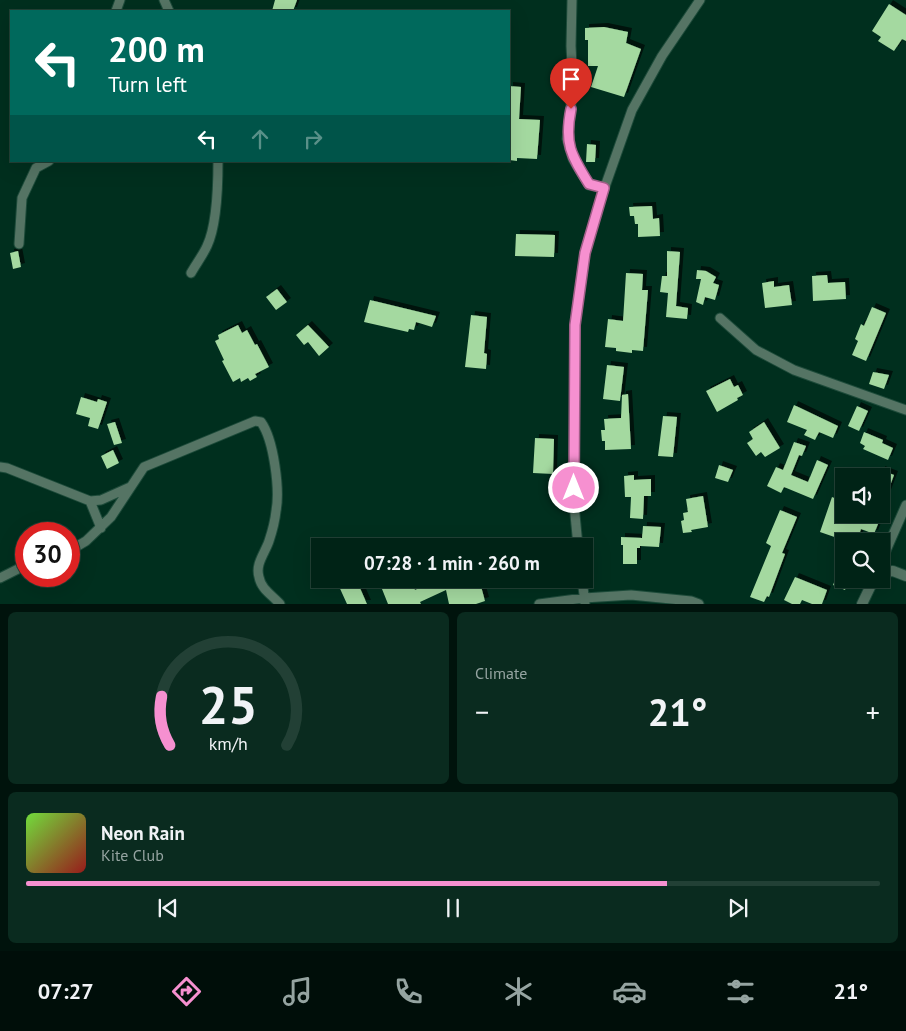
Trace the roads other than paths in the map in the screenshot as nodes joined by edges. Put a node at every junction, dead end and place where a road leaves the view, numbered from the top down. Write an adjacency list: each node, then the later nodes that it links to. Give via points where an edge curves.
1 (572, 0): 5 (street, via 574,87 567,139 573,159 589,184)
2 (700, 0): 5 (street, via 662,56 632,110)
3 (47, 162): 6 (street, via 36,168 22,198)
4 (218, 162): 7 (street, via 211,235)
5 (604, 188): 15 (street, via 585,253 575,325 574,504)
6 (19, 244)
7 (191, 273)
8 (720, 318): 9 (street, via 756,350 794,370)
9 (906, 410)
10 (0, 467): 12 (street)
11 (130, 487): 12 (street, via 101,500); 14 (street); 25 (street, via 144,467 261,422 271,446 277,510 258,572 262,587)
12 (90, 501): 14 (street)
13 (906, 505): 16 (street)
14 (101, 528): 17 (street)
15 (577, 538)
16 (890, 541)
17 (80, 545)
18 (15, 570): 21 (street)
19 (890, 571): 20 (street)
20 (906, 576)
21 (0, 578)
22 (583, 588): 24 (street)
23 (870, 588): 28 (street)
24 (584, 601): 26 (street); 27 (street, via 631,595)
25 (280, 604)
26 (539, 604)
27 (699, 604)
28 (862, 604)

